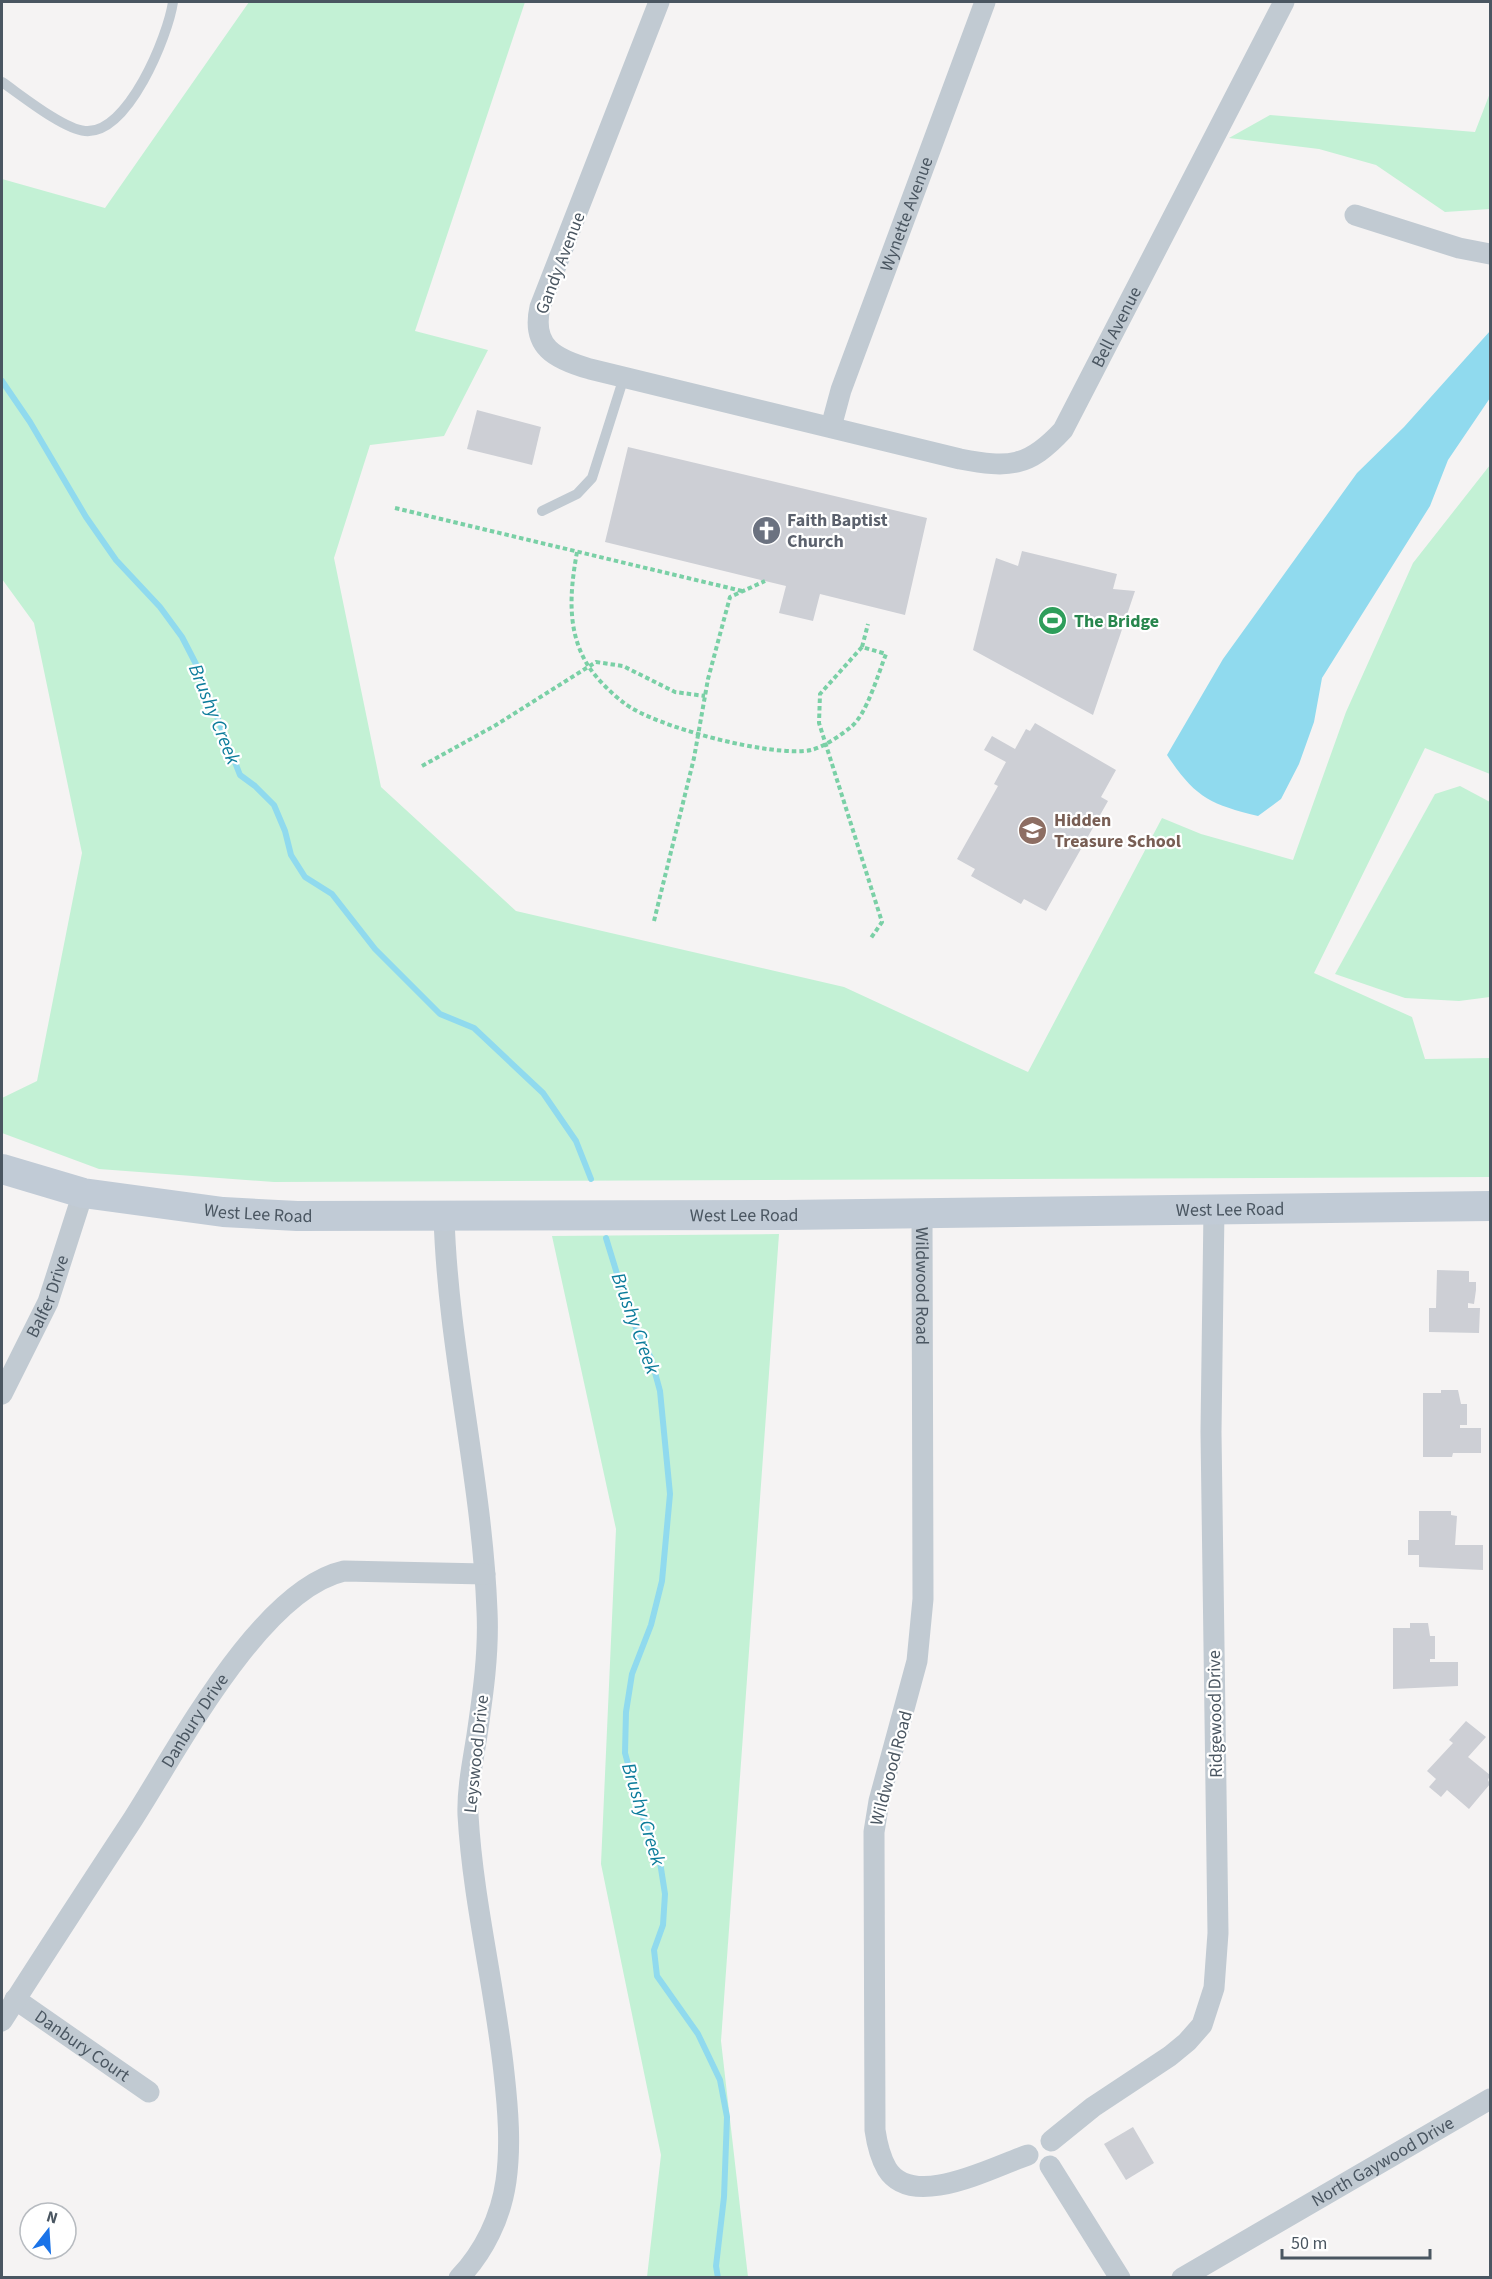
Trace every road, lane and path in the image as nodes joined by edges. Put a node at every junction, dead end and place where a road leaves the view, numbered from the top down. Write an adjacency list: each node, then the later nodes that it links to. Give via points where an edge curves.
1 (173, 2): 5 (lane, via 170,24 130,104 106,127 85,131 65,123)
2 (659, 2): 8 (street, Gandy Avenue, via 537,319 543,344 562,359)
3 (985, 2): 9 (street, Wynette Avenue, via 841,390)
4 (1284, 2): 9 (street, Bell Avenue, via 1063,430 1048,446 1022,462 984,464)
5 (2, 82)
6 (1355, 215): 7 (street, via 1459,248)
7 (1491, 254)
8 (624, 377): 9 (street, Gandy Avenue); 11 (lane, via 592,478 577,494)
9 (831, 427)
10 (395, 508): 12 (path)
11 (542, 511)
12 (577, 552): 14 (path); 17 (path, via 571,586 573,628)
13 (765, 581): 14 (path)
14 (743, 591): 18 (path, via 730,597)
15 (868, 624): 16 (path)
16 (862, 647): 20 (path, via 820,694 819,723); 20 (path, via 886,654 871,693 852,726)
17 (589, 666): 18 (path, via 596,662 622,666 675,692); 19 (path, via 625,704); 21 (path)
18 (705, 696): 19 (path)
19 (698, 734): 20 (path, via 797,752); 22 (path)
20 (825, 743): 23 (path, via 882,922)
21 (422, 766)
22 (654, 921)
23 (871, 939)
24 (2, 1169): 25 (street, West Lee Road)
25 (83, 1193): 29 (street, West Lee Road, via 223,1212); 30 (street, Balfer Drive, via 48,1302)
26 (1491, 1206): 27 (street, West Lee Road)
27 (1214, 1209): 28 (street, West Lee Road); 36 (street, Ridgewood Drive, via 1211,1432 1218,1933 1215,1988 1202,2025 1187,2042)
28 (922, 1212): 29 (street, West Lee Road); 37 (street, Wildwood Road, via 923,1599 917,1661 874,1832 874,2130 888,2171 912,2186 945,2185)
29 (444, 1217): 31 (street, Leyswood Drive, via 445,1271)
30 (2, 1394)
31 (485, 1575): 32 (street, Danbury Drive, via 344,1571 324,1578 285,1605 241,1654 194,1720); 39 (street, Leyswood Drive, via 486,1664 468,1812 501,2044 509,2160 493,2227)
32 (15, 1999): 33 (street, Danbury Drive); 34 (street, Danbury Court)
33 (2, 2021)
34 (149, 2092)
35 (1491, 2099): 41 (street, North Gaywood Drive)
36 (1051, 2141): 37 (street, via 1042,2138 1033,2142); 38 (street, via 1057,2154)
37 (1028, 2155): 38 (street, via 1036,2166)
38 (1050, 2166): 40 (street)
39 (459, 2277)
40 (1120, 2277)
41 (1182, 2277)

